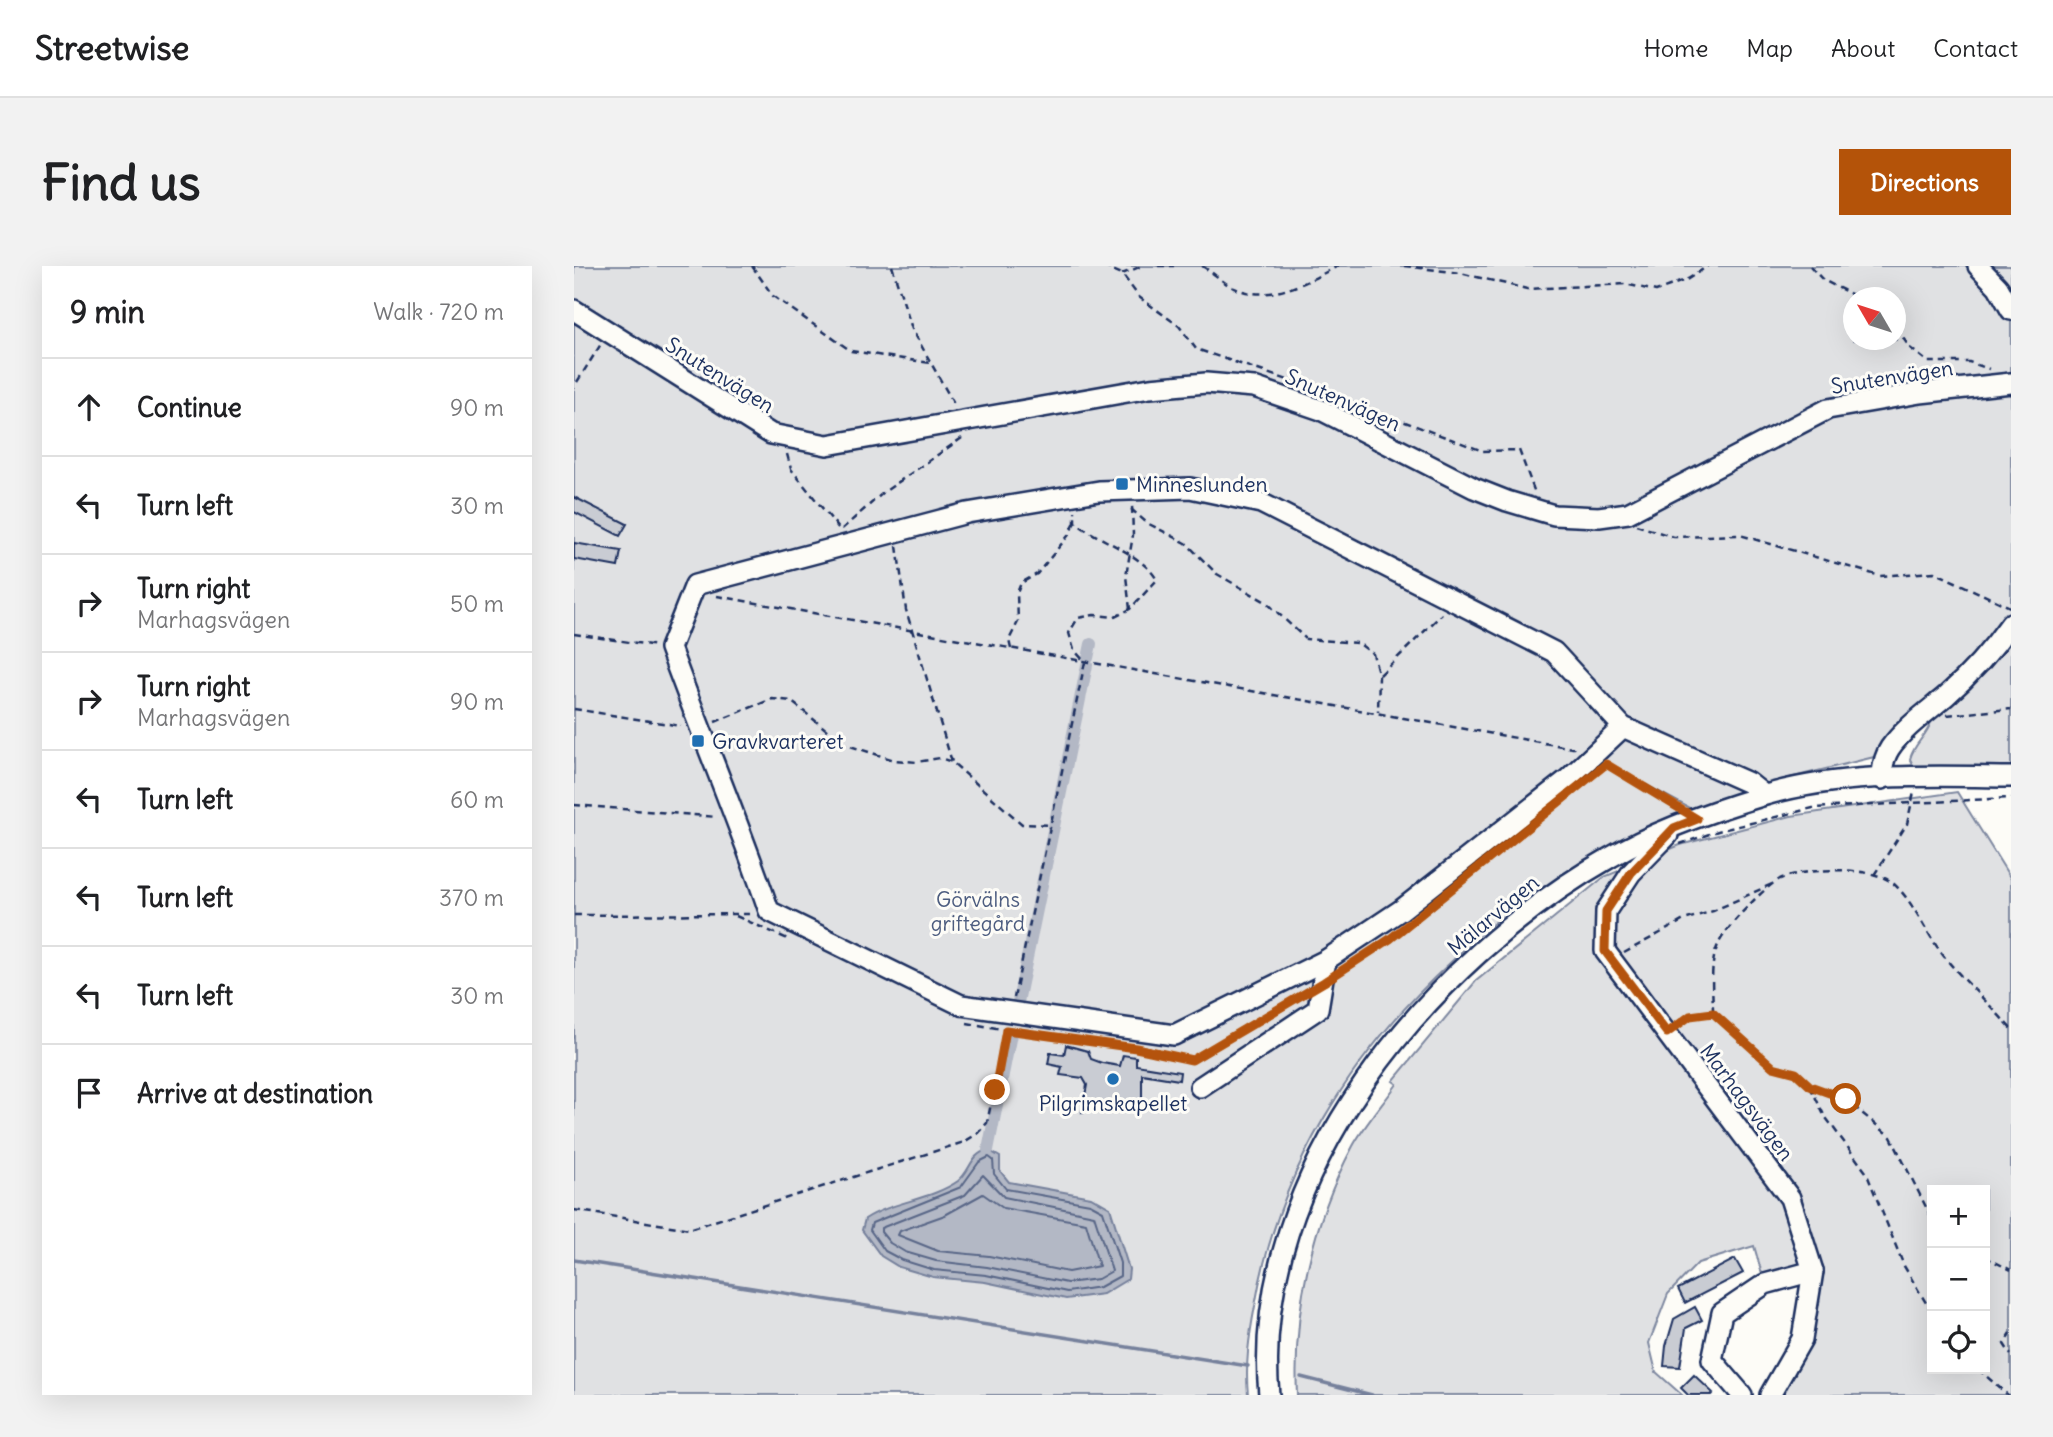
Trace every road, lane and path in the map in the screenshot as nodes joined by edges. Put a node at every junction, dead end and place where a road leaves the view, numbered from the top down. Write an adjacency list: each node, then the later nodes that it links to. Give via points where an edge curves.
1 (752, 266): 19 (path, via 773,296 851,351)
2 (892, 266): 19 (path, via 912,329)
3 (1103, 266): 13 (path)
4 (1142, 266): 13 (path)
5 (1158, 266): 6 (path)
6 (1174, 266)
7 (1202, 266): 8 (path, via 1234,288 1262,294 1290,290)
8 (1338, 266)
9 (1404, 266): 10 (path, via 1460,272 1527,289 1625,284 1656,291)
10 (1708, 266)
11 (1810, 266): 14 (path)
12 (1978, 266): 16 (street)
13 (1122, 274): 28 (path, via 1139,297 1180,326 1196,349 1483,451 1520,450)
14 (1843, 290)
15 (574, 310): 17 (street, Snutenvägen)
16 (2011, 310)
17 (609, 330): 21 (path); 24 (street, Snutenvägen, via 713,401)
18 (1906, 343): 20 (path, via 1928,362 1969,362)
19 (930, 363): 23 (path)
20 (1990, 369)
21 (576, 382)
22 (2011, 383): 28 (street, Snutenvägen, via 1828,409 1628,513 1599,517)
23 (964, 428): 24 (street, Snutenvägen, via 827,444); 28 (street, Snutenvägen, via 1150,388 1206,383 1254,387 1321,410 1474,488); 32 (path, via 884,492)
24 (783, 437): 32 (path, via 791,469)
25 (1133, 488): 27 (path); 31 (street, via 967,513); 35 (street, via 1190,488 1261,503)
26 (1075, 509): 29 (path)
27 (1131, 509): 33 (path); 44 (path, via 1186,543 1217,574 1266,603 1306,639 1358,643 1373,654)
28 (1541, 511)
29 (1075, 522): 33 (path); 42 (path, via 1037,573 1021,583)
30 (1630, 523): 36 (path, via 1674,537 1740,535 1880,576 1934,572)
31 (896, 532): 32 (street); 39 (path, via 906,610)
32 (840, 538): 41 (street, via 695,585)
33 (1131, 558): 37 (path, via 1126,576); 37 (path, via 1157,580)
34 (714, 596): 39 (path)
35 (1461, 604): 44 (path, via 1438,616); 49 (street, via 1554,652)
36 (2011, 607)
37 (1130, 609): 43 (path, via 1115,617 1078,618 1069,633 1074,650)
38 (2011, 623): 48 (street, via 1991,651)
39 (914, 632): 42 (path); 52 (path)
40 (574, 634): 41 (path)
41 (670, 648): 50 (street)
42 (1011, 649): 43 (path)
43 (1085, 662): 47 (path); 62 (path)
44 (1379, 676): 47 (path)
45 (574, 709): 50 (path)
46 (2011, 709): 48 (path)
47 (1378, 712): 51 (path, via 1573,747)
48 (1919, 719): 55 (street, via 1888,750)
49 (1623, 727): 51 (street); 56 (street, via 1748,783)
50 (699, 729): 52 (path, via 772,699 792,701 844,744 894,760 940,758); 60 (street)
51 (1592, 756): 61 (path); 72 (street, via 1401,910)
52 (952, 762): 62 (path, via 1021,824)
53 (1918, 776): 54 (street, Mälarvägen); 55 (street, Mälarvägen); 58 (path)
54 (2011, 777)
55 (1882, 779): 56 (street, Mälarvägen, via 1832,782)
56 (1764, 795): 61 (street, Mälarvägen)
57 (2011, 798): 58 (path)
58 (1912, 802): 63 (path, via 1814,808); 64 (path, via 1907,824)
59 (574, 805): 60 (path)
60 (738, 819): 66 (street)
61 (1697, 819): 63 (street, Mälarvägen)
62 (1051, 825): 76 (path)
63 (1672, 838): 71 (street, Marhagsvägen, via 1631,873 1606,911 1605,951); 90 (street, Mälarvägen, via 1613,855 1568,882 1503,933 1437,993 1350,1104 1319,1157 1284,1253 1269,1326)
64 (1874, 875): 65 (path, via 1837,870 1795,875); 77 (path, via 1893,883 1946,958)
65 (1774, 883): 71 (path, via 1684,920); 74 (path, via 1717,945)
66 (769, 911): 68 (path); 76 (street, via 961,1005)
67 (574, 915): 68 (path)
68 (736, 916): 70 (path)
69 (1399, 931): 73 (path)
70 (793, 942)
71 (1611, 959): 78 (street, Marhagsvägen)
72 (1326, 960): 73 (street); 76 (street, via 1174,1035)
73 (1324, 982): 76 (path, via 1192,1060); 80 (street, via 1318,1009)
74 (1713, 1013): 78 (path, via 1690,1016); 79 (path, via 1773,1067 1796,1073)
75 (962, 1021): 76 (path)
76 (1008, 1022): 82 (path, via 987,1123 964,1142 689,1229)
77 (2011, 1029)
78 (1667, 1033): 85 (street, Marhagsvägen, via 1790,1198)
79 (1810, 1086): 81 (path, via 1846,1099 1891,1137); 86 (path, via 1824,1115 1866,1172 1903,1266)
80 (1200, 1087)
81 (1927, 1209)
82 (574, 1210)
83 (1990, 1260): 84 (path)
84 (2011, 1270)
85 (1813, 1271): 91 (street, via 1765,1284 1722,1313 1713,1360); 92 (street, Marhagsvägen, via 1802,1339)
86 (1931, 1311)
87 (2011, 1333): 88 (path, via 2004,1344)
88 (2011, 1355)
89 (1984, 1374): 93 (path)
90 (1269, 1395)
91 (1741, 1395)
92 (1770, 1395)
93 (2008, 1395)

